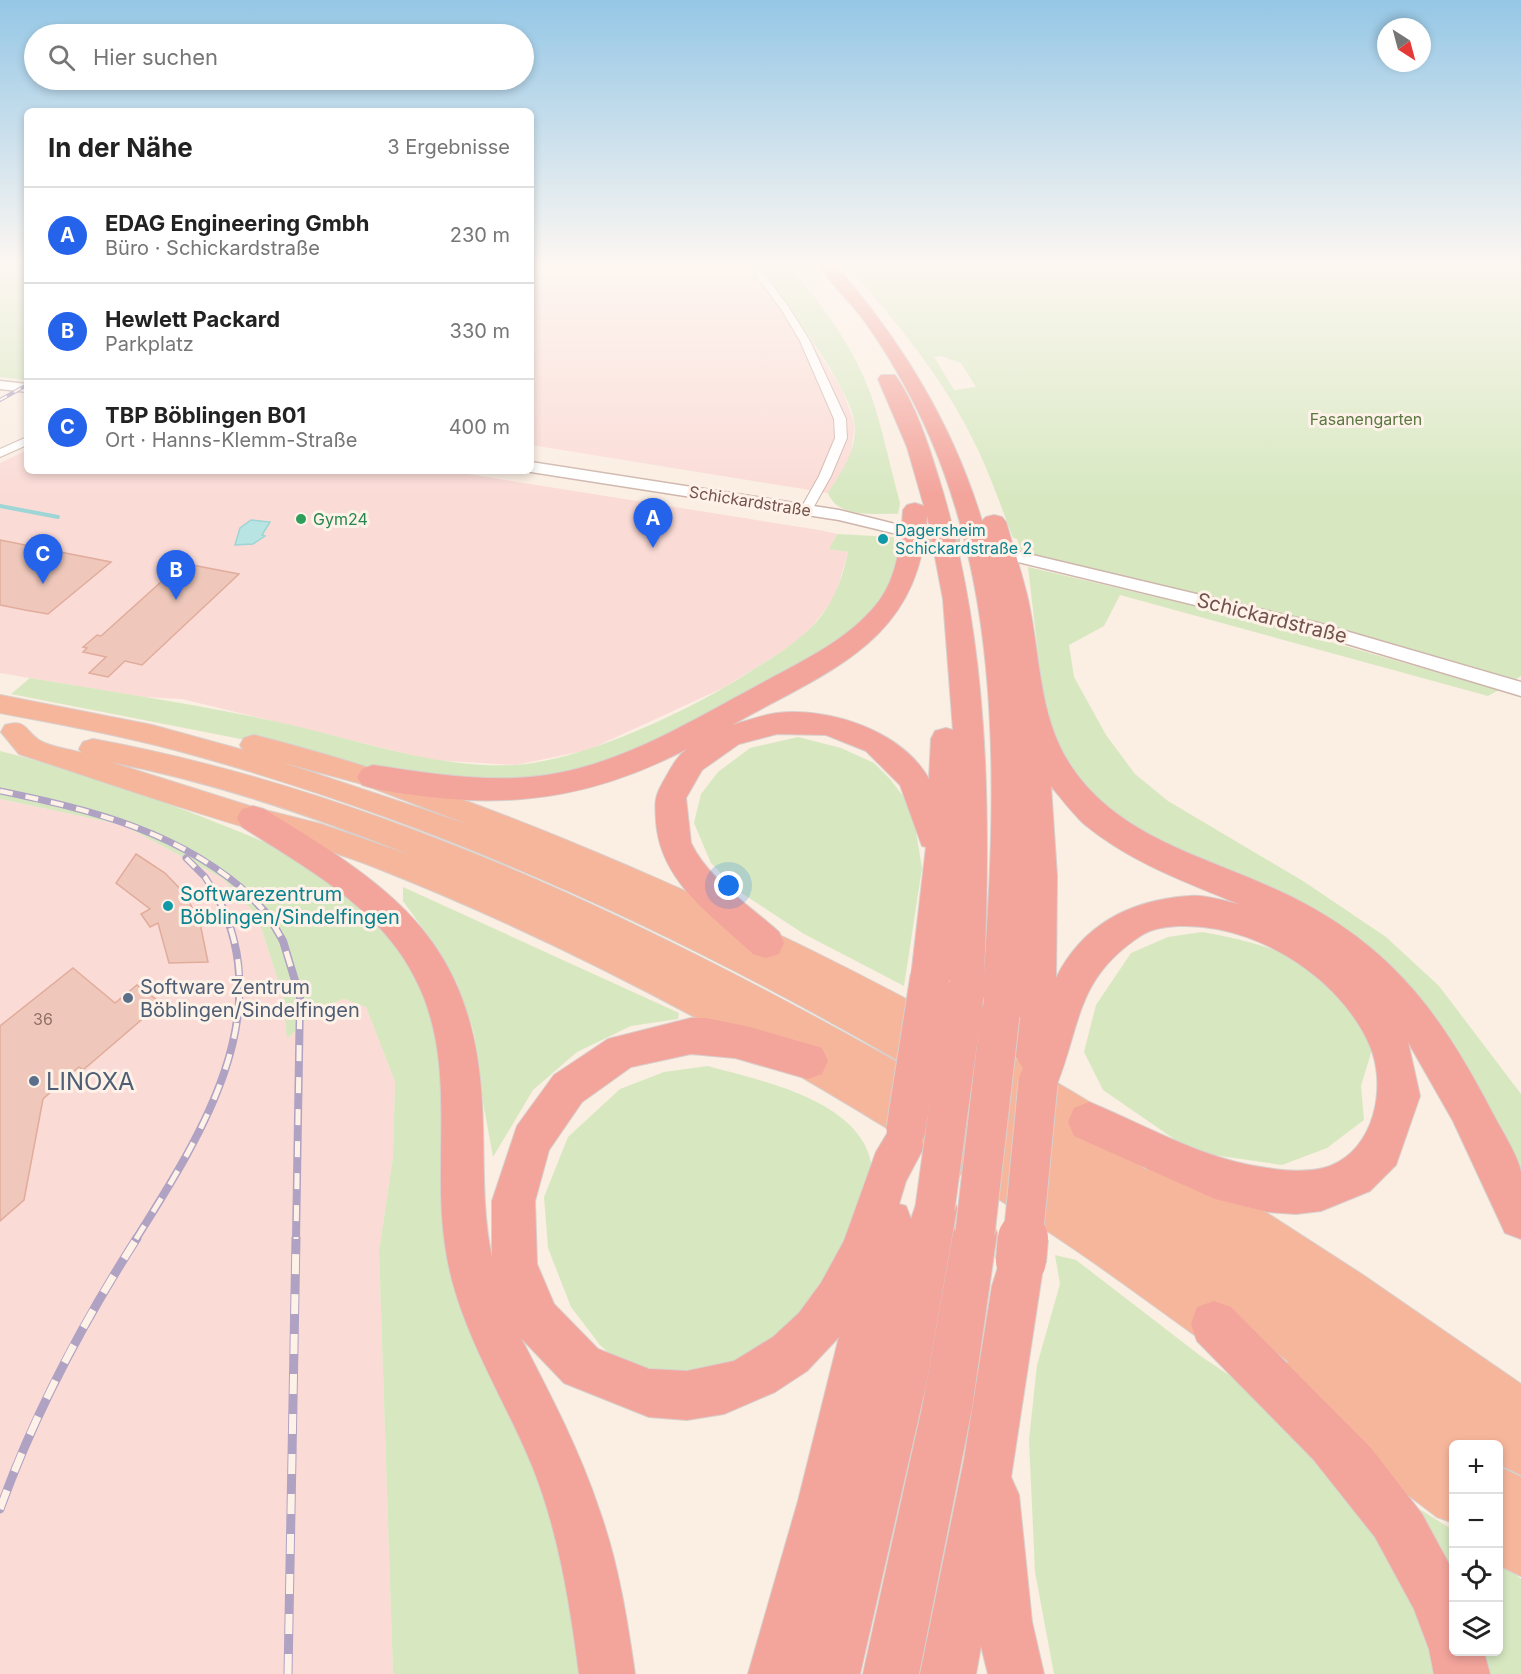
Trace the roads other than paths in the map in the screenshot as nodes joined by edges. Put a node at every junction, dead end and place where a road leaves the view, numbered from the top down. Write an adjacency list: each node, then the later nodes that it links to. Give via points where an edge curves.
1 (805, 341): 11 (street, via 840,419 841,438)
2 (864, 341): 4 (highway)
3 (888, 341): 7 (highway)
4 (879, 363): 12 (highway, via 879,394); 22 (highway, via 909,423 934,495 956,611 967,717 969,902)
5 (0, 385): 6 (street)
6 (24, 388)
7 (923, 399): 17 (highway, via 954,427 984,492 1014,596); 26 (highway, bridge, via 973,526 1000,656 1009,834 1000,1015)
8 (24, 442): 9 (street)
9 (0, 453)
10 (534, 467): 11 (street, Schickardstraße)
11 (806, 510): 12 (street, Schickardstraße)
12 (906, 519): 18 (highway, via 912,556 904,580 869,628 833,654 649,754 589,777 527,789 461,790); 20 (highway, via 928,554 943,656 946,772)
13 (1020, 557): 14 (street, Schickardstraße, via 1318,629)
14 (1521, 689)
15 (58, 715): 16 (highway); 18 (highway, via 176,728); 31 (highway, via 204,748 408,815 563,875 743,959 888,1036 1101,1164 1287,1286)
16 (5, 722): 19 (highway, via 28,747); 30 (highway, via 186,769 340,818 526,890 710,976 872,1066 1079,1193 1237,1299)
17 (1035, 727): 23 (highway); 27 (highway, via 1044,751 1068,788 1121,836 1176,866 1282,905 1328,933 1369,966 1407,1008 1453,1077)
18 (372, 777): 21 (highway, via 579,858)
19 (253, 818): 24 (highway, via 324,837 486,900 662,982); 40 (highway, via 368,892 402,928 441,993 460,1066 465,1223 472,1267 493,1332 543,1431 579,1526 600,1619)
20 (939, 881): 21 (highway, via 924,796 903,765 882,747 844,729 809,722 771,723 734,733 715,743 687,767 671,800 670,829 681,858 696,878); 22 (highway)
21 (766, 943): 25 (highway, via 997,1065)
22 (947, 986): 26 (highway, bridge); 26 (highway, bridge)
23 (1044, 1038): 25 (highway, via 1089,956 1112,933 1147,915 1211,911 1280,932 1328,963 1375,1016 1388,1041 1397,1073 1399,1105 1395,1123 1377,1155 1352,1177 1317,1190 1274,1191 1222,1181); 32 (highway, bridge, via 1021,1261)
24 (808, 1061): 26 (highway, via 735,1041 691,1036 665,1038 629,1049 592,1068 572,1084 536,1128 521,1161 510,1243 524,1296 558,1346 608,1382 635,1391 685,1397 748,1382 791,1353 824,1318 867,1238); 28 (highway, via 1085,1233)
25 (1089, 1122): 29 (highway, via 1348,1290)
26 (917, 1179): 41 (highway, via 878,1277); 42 (highway, via 902,1384); 43 (highway, via 947,1408)
27 (1521, 1217)
28 (1214, 1324): 34 (highway); 38 (highway, via 1346,1458 1387,1510 1418,1558)
29 (1521, 1411)
30 (1449, 1451)
31 (1521, 1452)
32 (989, 1460): 44 (highway); 45 (highway, via 1004,1622)
33 (1503, 1493): 35 (highway)
34 (1449, 1496)
35 (1521, 1506)
36 (1503, 1538): 37 (highway)
37 (1521, 1552)
38 (1449, 1629)
39 (1457, 1656): 46 (highway)
40 (607, 1674)
41 (776, 1674)
42 (832, 1674)
43 (891, 1674)
44 (948, 1674)
45 (1016, 1674)
46 (1462, 1674)

